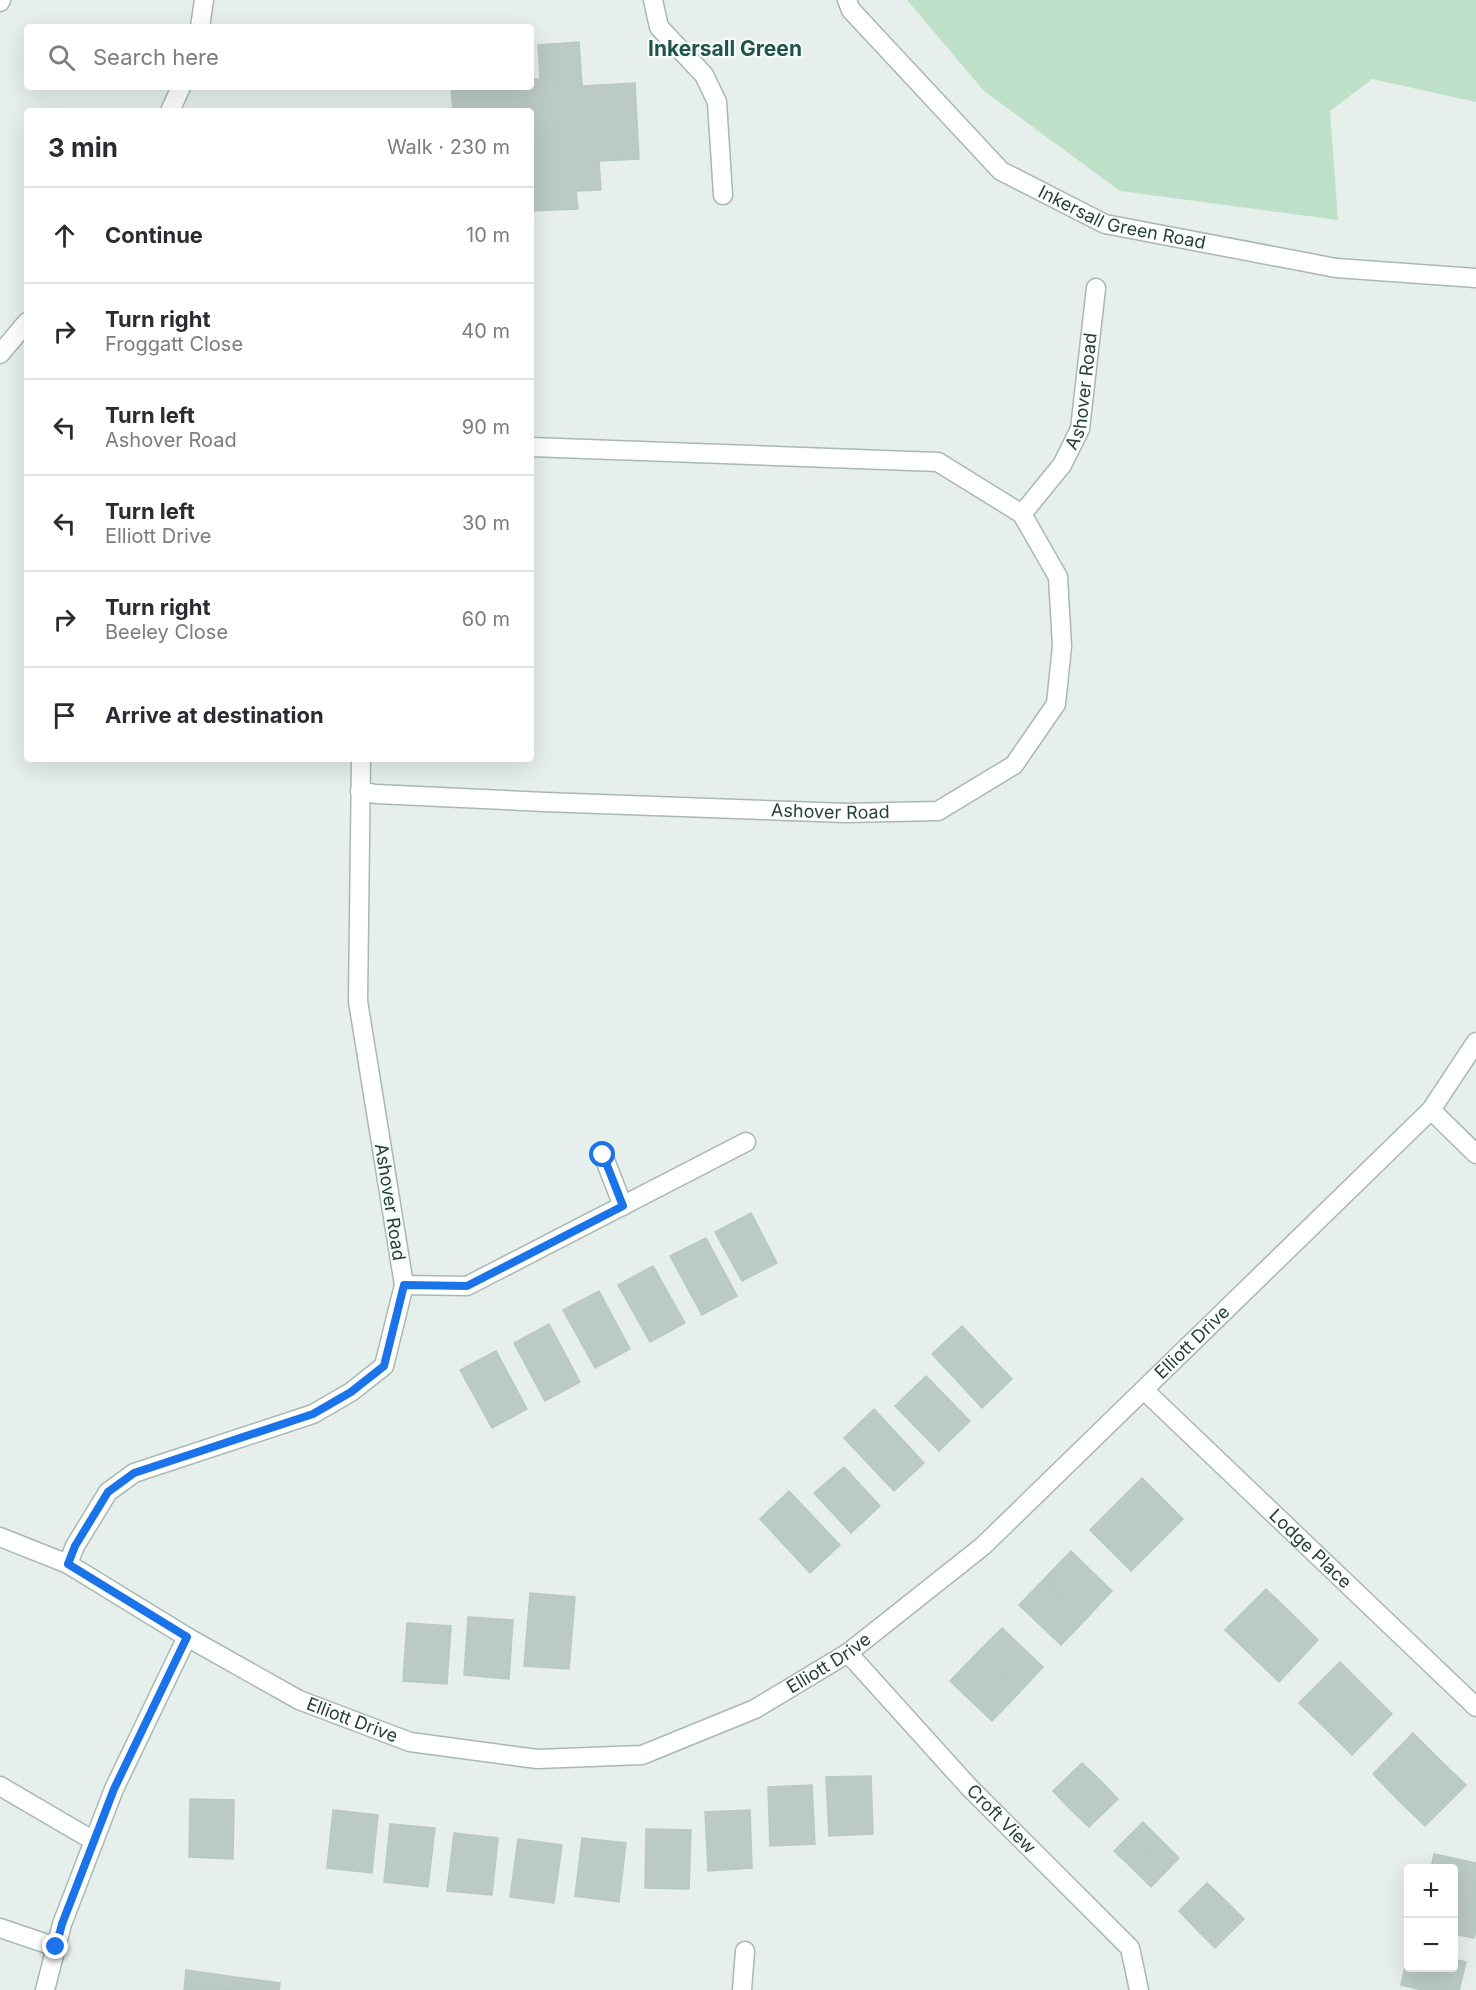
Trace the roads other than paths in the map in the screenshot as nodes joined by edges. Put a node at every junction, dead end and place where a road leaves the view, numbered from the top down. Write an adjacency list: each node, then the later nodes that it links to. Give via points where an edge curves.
1 (204, 0): 4 (street)
2 (653, 0): 7 (street, via 659,27 704,75 717,102)
3 (847, 0): 8 (street, Inkersall Green Road, via 851,10 1001,171 1105,224 1336,268)
4 (200, 24)
5 (180, 90): 6 (street)
6 (171, 108)
7 (723, 195)
8 (1476, 278)
9 (1096, 288): 13 (street, Ashover Road, via 1080,429 1062,465)
10 (24, 326): 11 (street)
11 (0, 354)
12 (534, 447): 13 (street, Ashover Road, via 938,462)
13 (1022, 514): 15 (street, Ashover Road, via 1058,577 1062,646 1056,704 1014,765 938,811 824,812)
14 (361, 762): 15 (street, Ashover Road)
15 (360, 791): 22 (street, Ashover Road, via 358,1001)
16 (1476, 1042): 17 (street, Elliott Drive)
17 (1431, 1110): 19 (street); 23 (street, Elliott Drive)
18 (746, 1142): 21 (street)
19 (1476, 1154)
20 (603, 1155): 21 (street)
21 (623, 1206): 22 (street, via 467,1286)
22 (404, 1285): 25 (street, Ashover Road, via 384,1366 351,1392 313,1414 134,1473 108,1492)
23 (1144, 1390): 27 (street, Elliott Drive, via 983,1546); 28 (street, Lodge Place)
24 (0, 1537): 25 (street, Elliott Drive)
25 (68, 1564): 26 (street, Elliott Drive)
26 (187, 1637): 27 (street, Elliott Drive, via 299,1700 410,1742 537,1759 642,1755 755,1709); 30 (street, via 114,1789)
27 (848, 1653): 36 (street, Croft View, via 968,1786 1130,1948)
28 (1474, 1701)
29 (0, 1786): 30 (street)
30 (94, 1841): 32 (street)
31 (0, 1928): 32 (street)
32 (56, 1947): 34 (street)
33 (745, 1951): 35 (street)
34 (45, 1990)
35 (742, 1990)
36 (1139, 1990)

